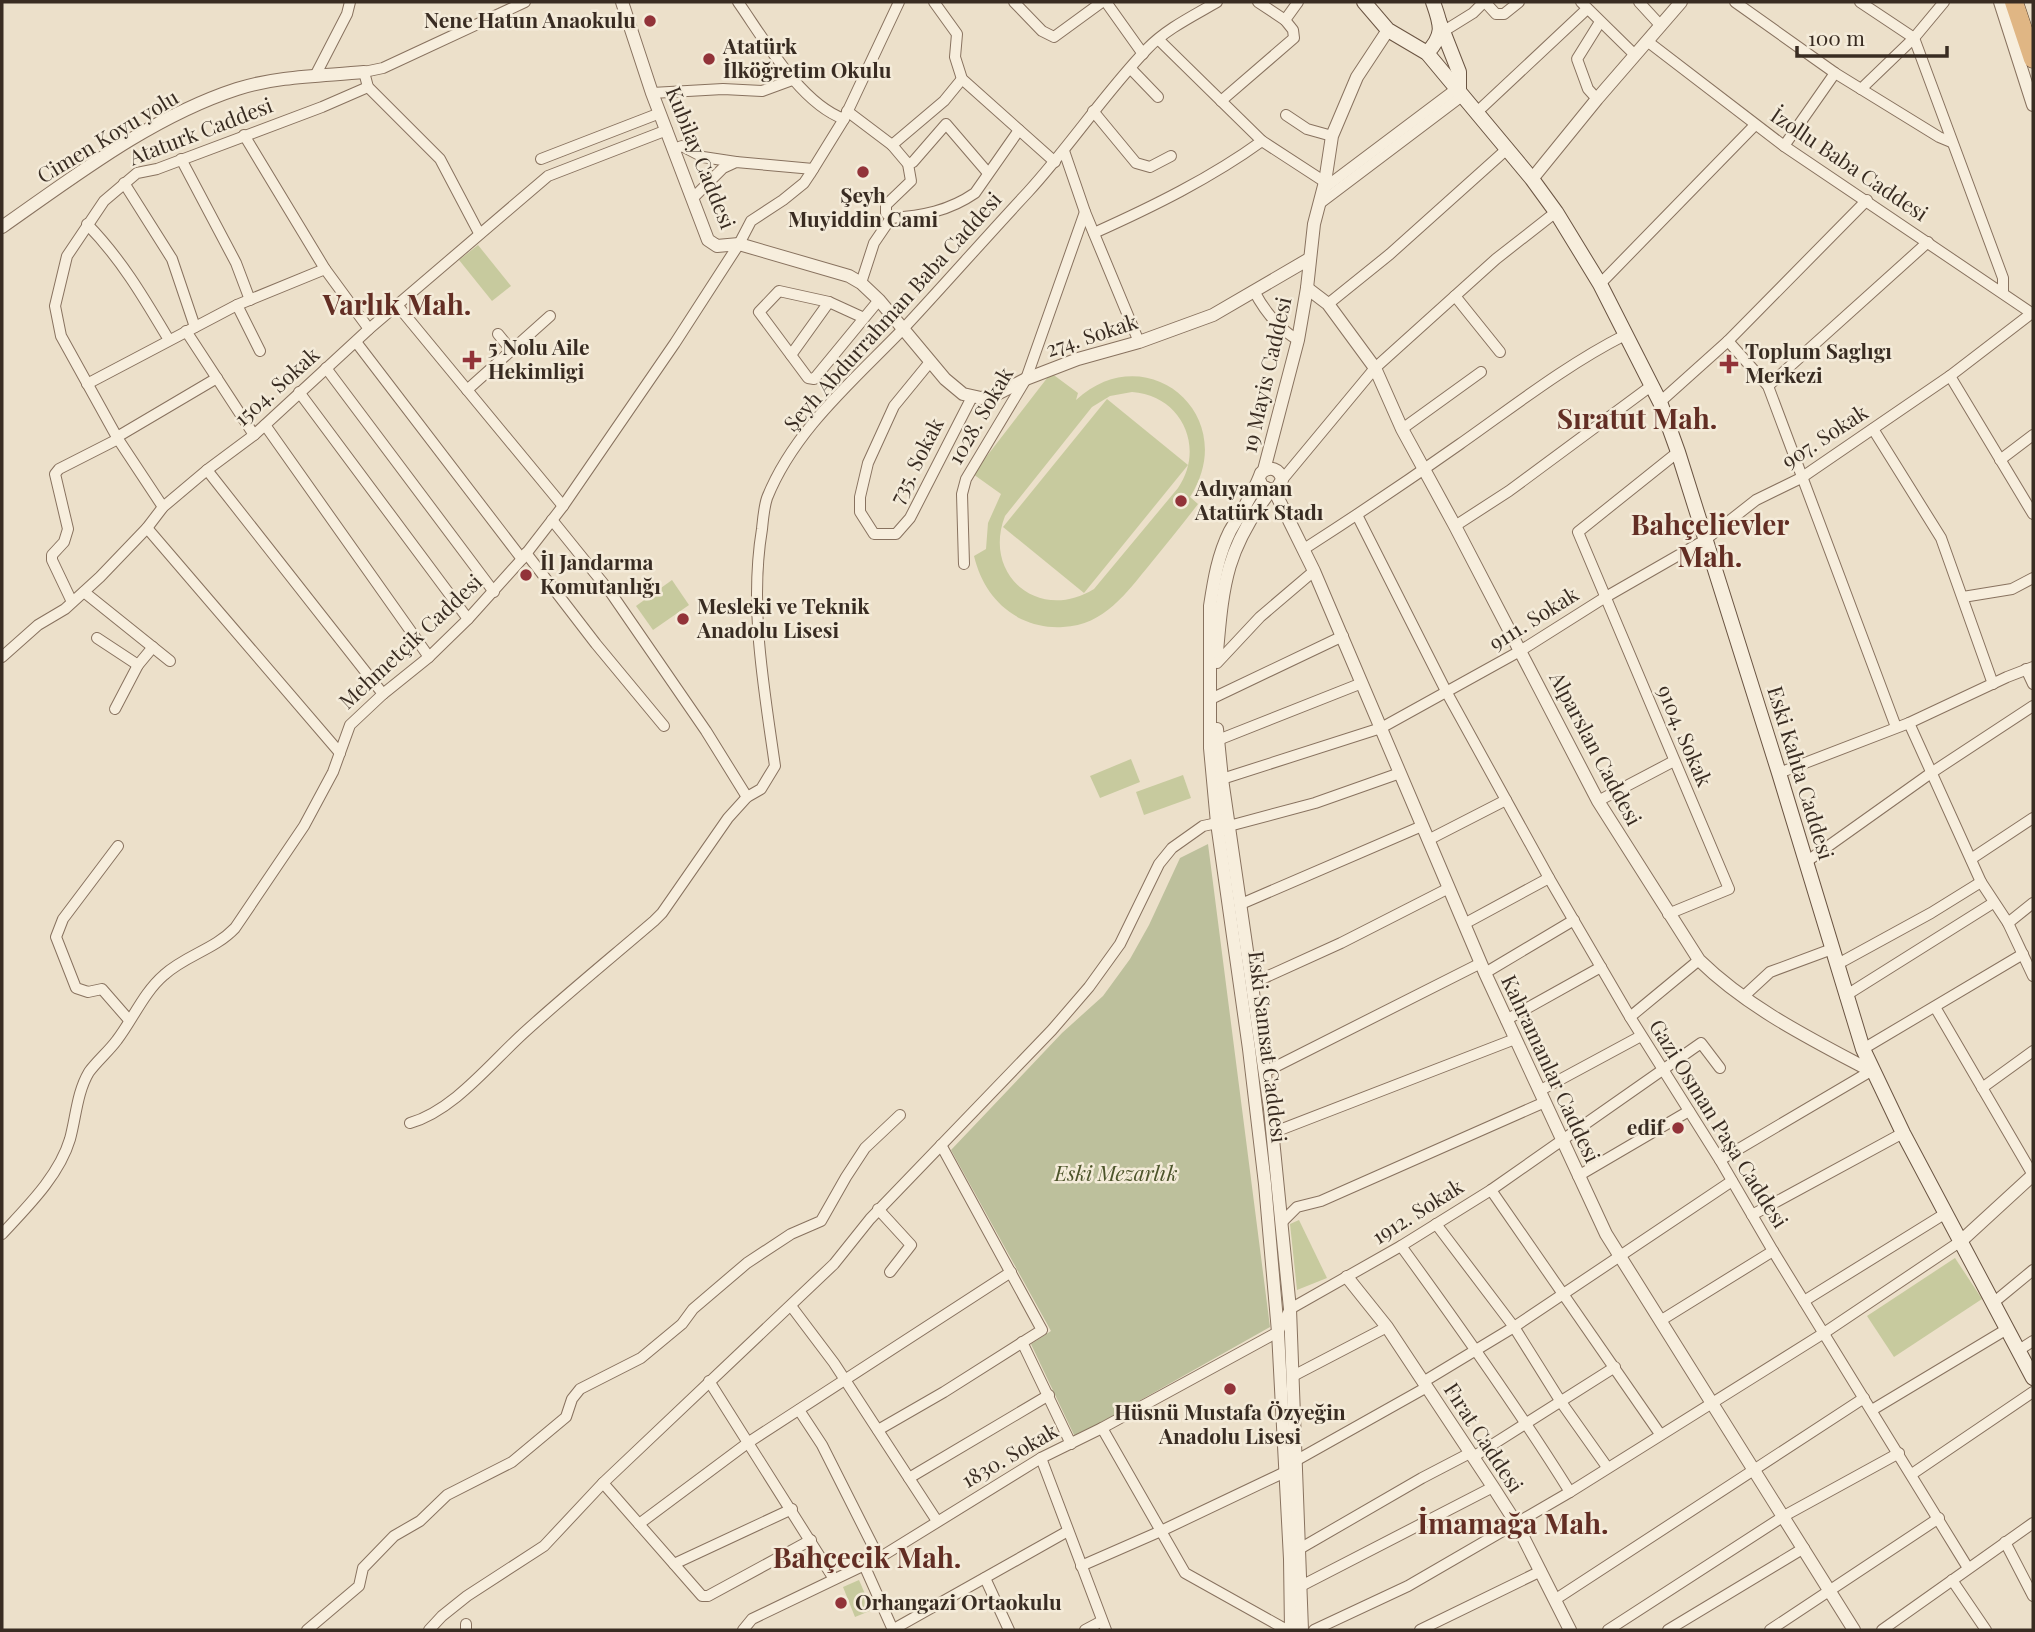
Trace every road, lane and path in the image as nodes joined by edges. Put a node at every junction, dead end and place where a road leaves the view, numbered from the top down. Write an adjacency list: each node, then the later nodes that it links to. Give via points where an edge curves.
1 (350, 2): 39 (street)
2 (525, 2): 37 (street, via 383,68)
3 (622, 2): 44 (street, Kubilay Caddesi)
4 (738, 2): 41 (street)
5 (899, 2): 53 (street, Mehmetçik Caddesi)
6 (934, 2): 40 (street, via 957,34 955,57)
7 (1014, 2): 8 (street, via 1054,37)
8 (1104, 2): 33 (street)
9 (1217, 2): 30 (street, Şeyh Abdurrahman Baba Caddesi)
10 (1298, 2): 24 (street)
11 (1433, 2): 26 (main road)
12 (1485, 2): 13 (street, via 1496,14 1504,14); 26 (street, via 1473,13)
13 (1519, 2)
14 (1639, 2): 27 (street)
15 (1681, 2): 27 (street)
16 (1735, 2): 38 (street)
17 (1860, 2): 29 (street)
18 (1944, 2): 29 (street)
19 (2000, 2): 49 (street)
20 (2014, 2): 35 (highway)
21 (1263, 3): 24 (street)
22 (1370, 4): 28 (main road)
23 (1584, 5): 25 (street); 52 (street)
24 (1285, 20): 48 (street, via 1294,38)
25 (1600, 22): 34 (street); 47 (street, via 1577,59 1588,89)
26 (1441, 26): 32 (main road, via 1439,39); 45 (main road, via 1459,72)
27 (1661, 26): 31 (street)
28 (1388, 30): 32 (main road); 59 (street, 19 Mayis Caddesi, via 1357,77)
29 (1914, 38): 43 (street); 61 (street)
30 (1159, 40): 33 (street, Şeyh Abdurrahman Baba Caddesi); 48 (street)
31 (1647, 41): 34 (street); 55 (street, İzollu Baba Caddesi)
32 (1427, 53): 45 (main road, Eski Kahta Caddesi)
33 (1143, 54): 36 (street, Şeyh Abdurrahman Baba Caddesi)
34 (1635, 55): 47 (street)
35 (2033, 59)
36 (1131, 69): 46 (street); 50 (street, Şeyh Abdurrahman Baba Caddesi)
37 (364, 72): 39 (street, Cimen Koyu yolu); 42 (street)
38 (1835, 73): 43 (street); 63 (street)
39 (314, 76): 85 (street, Cimen Koyu yolu, via 235,90 162,122)
40 (962, 79): 57 (street); 62 (street, via 944,101)
41 (792, 80): 44 (street, via 762,91); 53 (street, via 833,116)
42 (368, 87): 58 (street, Ataturk Caddesi); 86 (street, via 440,159)
43 (1861, 89): 61 (street)
44 (652, 93): 51 (street, Kubilay Caddesi)
45 (1459, 93): 52 (main road, Eski Kahta Caddesi); 77 (street); 80 (street)
46 (1158, 97)
47 (1597, 99): 75 (street)
48 (1221, 101): 60 (street)
49 (2033, 105)
50 (1093, 111): 66 (street, Şeyh Abdurrahman Baba Caddesi); 67 (street, via 1136,163 1150,167)
51 (660, 113): 56 (street, Kubilay Caddesi); 69 (street)
52 (1476, 113): 65 (main road, Eski Kahta Caddesi)
53 (846, 115): 62 (street); 73 (street, Mehmetçik Caddesi)
54 (1286, 115): 59 (street, via 1307,129)
55 (1755, 125): 63 (street, İzollu Baba Caddesi); 93 (street)
56 (667, 130): 64 (street, Kubilay Caddesi); 86 (street, 1504. Sokak, via 548,176)
57 (1019, 130): 71 (street); 74 (street)
58 (244, 135): 68 (street, Ataturk Caddesi); 91 (street)
59 (1332, 136): 77 (street, 19 Mayis Caddesi)
60 (1262, 141): 77 (street); 87 (street, via 1229,165)
61 (1951, 142): 96 (street, via 2003,278)
62 (892, 145): 72 (street)
63 (1784, 146): 79 (street, İzollu Baba Caddesi)
64 (674, 149): 70 (street, via 682,146 703,157); 78 (street, Kubilay Caddesi)
65 (1507, 149): 75 (main road, Eski Kahta Caddesi); 102 (street)
66 (1064, 151): 71 (street, Şeyh Abdurrahman Baba Caddesi); 81 (street)
67 (1171, 156)
68 (181, 159): 76 (street, Ataturk Caddesi, via 137,173); 98 (street, via 236,263)
69 (541, 159)
70 (736, 162): 73 (street); 78 (street, via 723,168)
71 (1055, 162): 107 (street, Şeyh Abdurrahman Baba Caddesi)
72 (908, 164): 74 (street, via 946,124); 83 (street, via 911,181 886,205)
73 (813, 169): 89 (street, Mehmetçik Caddesi, via 804,183 751,221)
74 (988, 173): 83 (street, via 965,200 924,216)
75 (1532, 179): 82 (main road, Eski Kahta Caddesi)
76 (124, 183): 84 (street, Ataturk Caddesi); 108 (street, via 172,259)
77 (1324, 185): 80 (street, 19 Mayis Caddesi)
78 (692, 199): 89 (street, Kubilay Caddesi, via 708,240 717,246)
79 (1867, 200): 88 (street, İzollu Baba Caddesi); 114 (street)
80 (1319, 204): 90 (street, 19 Mayis Caddesi)
81 (1085, 212): 87 (street); 127 (street, 1028. Sokak)
82 (1556, 212): 93 (main road, Eski Kahta Caddesi); 97 (street)
83 (891, 218): 92 (street, via 874,243)
84 (87, 224): 112 (street, via 130,275); 128 (street, Ataturk Caddesi, via 67,256 55,306 61,336)
85 (2, 227)
86 (479, 233): 101 (street, 1504. Sokak)
87 (1094, 233): 116 (street)
88 (1928, 242): 96 (street, İzollu Baba Caddesi); 130 (street)
89 (739, 244): 92 (street, Kubilay Caddesi); 148 (street, Mehmetçik Caddesi)
90 (1310, 260): 94 (street, 19 Mayis Caddesi); 95 (street, 274. Sokak)
91 (326, 269): 98 (street); 109 (street)
92 (861, 283): 99 (street, Kubilay Caddesi)
93 (1600, 284): 111 (main road, Eski Kahta Caddesi)
94 (1307, 288): 102 (street, 19 Mayis Caddesi); 113 (street, 19 Mayis Caddesi)
95 (1254, 291): 113 (street, via 1286,333); 116 (street, 274. Sokak, via 1213,314)
96 (2003, 293): 104 (street, İzollu Baba Caddesi)
97 (1455, 296): 119 (street); 123 (street)
98 (250, 300): 103 (street)
99 (879, 300): 106 (street); 107 (street, Kubilay Caddesi)
100 (829, 302): 106 (street); 120 (street); 120 (street, via 779,291 759,312)
101 (397, 304): 109 (street, 1504. Sokak); 131 (street)
102 (1328, 304): 123 (street, 19 Mayis Caddesi)
103 (237, 305): 108 (street); 118 (street)
104 (2033, 314): 125 (street, 907. Sokak)
105 (550, 316): 117 (street)
106 (864, 318): 120 (street, via 814,379 808,378)
107 (904, 328): 121 (street); 196 (street, Şeyh Abdurrahman Baba Caddesi, via 810,429 766,499 757,560 758,607 775,766 761,789)
108 (191, 329): 112 (street); 126 (street)
109 (369, 329): 115 (street, 1504. Sokak)
110 (498, 334): 117 (street)
111 (1625, 335): 129 (main road, Eski Kahta Caddesi); 143 (street, via 1557,375)
112 (169, 340): 128 (street)
113 (1298, 340): 145 (street, 19 Mayis Caddesi)
114 (1728, 341): 130 (street); 134 (street)
115 (356, 342): 122 (street, 1504. Sokak); 157 (street)
116 (1139, 342): 127 (street, 274. Sokak)
117 (511, 350): 131 (street)
118 (260, 352)
119 (1500, 352)
120 (791, 355)
121 (930, 362): 133 (street); 133 (street, 735. Sokak, via 894,406 868,463 860,512 874,534 896,534 910,518)
122 (326, 368): 132 (street, 1504. Sokak); 162 (street)
123 (1375, 368): 136 (street, Alparslan Caddesi); 147 (street)
124 (1480, 372): 136 (street)
125 (1950, 376): 137 (street, 907. Sokak); 142 (street)
126 (216, 378): 138 (street); 140 (street)
127 (1026, 379): 133 (street, 274. Sokak, via 990,397); 158 (street, 1028. Sokak, via 966,479 962,494)
128 (87, 384): 140 (street, Ataturk Caddesi)
129 (1651, 386): 134 (main road, Eski Kahta Caddesi); 153 (street)
130 (1768, 387): 146 (street)
131 (467, 390): 148 (street)
132 (299, 392): 135 (street, 1504. Sokak); 166 (street)
133 (972, 397)
134 (1660, 402): 141 (main road, Eski Kahta Caddesi)
135 (265, 425): 138 (street, 1504. Sokak); 172 (street)
136 (1402, 429): 143 (street, Alparslan Caddesi)
137 (1873, 429): 146 (street, 907. Sokak); 163 (street, via 1941,538)
138 (254, 435): 144 (street, 1504. Sokak)
139 (2033, 435): 142 (street)
140 (117, 438): 149 (street, Ataturk Caddesi); 165 (street, via 55,474 68,529 52,560)
141 (1678, 452): 155 (main road, Eski Kahta Caddesi); 164 (street, 9104. Sokak, via 1578,532)
142 (2000, 460): 150 (street)
143 (1425, 469): 151 (street); 153 (street, Alparslan Caddesi)
144 (207, 470): 149 (street, 1504. Sokak); 181 (street)
145 (1262, 475): 147 (street, via 1262,486); 147 (street, via 1270,468 1277,470); 200 (street, Eski Samsat Caddesi, via 1220,556 1210,606 1210,748)
146 (1801, 478): 155 (street, 907. Sokak, via 1756,500); 187 (street)
147 (1276, 487): 156 (street, Kahramanlar Caddesi); 174 (street, Eski Samsat Caddesi, via 1242,532 1231,559 1221,606)
148 (563, 506): 152 (street, Mehmetçik Caddesi)
149 (163, 507): 154 (street, 1504. Sokak)
150 (2033, 514)
151 (1357, 515): 156 (street); 180 (street, Gazi Osman Paşa Caddesi)
152 (552, 520): 157 (street, Mehmetçik Caddesi); 196 (street, via 611,593)
153 (1455, 526): 170 (street, Alparslan Caddesi)
154 (148, 528): 161 (street, 1504. Sokak); 190 (street)
155 (1705, 540): 164 (street, 9111. Sokak); 193 (main road, Eski Kahta Caddesi)
156 (1304, 549): 159 (street, Kahramanlar Caddesi)
157 (524, 556): 162 (street, Mehmetçik Caddesi); 186 (street)
158 (964, 564)
159 (1314, 571): 167 (street, Kahramanlar Caddesi); 174 (street, via 1260,617)
160 (2033, 578): 163 (street, via 2012,589)
161 (84, 592): 165 (street, 1504. Sokak); 169 (street)
162 (494, 592): 166 (street, Mehmetçik Caddesi)
163 (1964, 597): 178 (street)
164 (1604, 598): 170 (street, 9111. Sokak); 191 (street, 9104. Sokak)
165 (72, 603): 171 (street, 1504. Sokak)
166 (468, 619): 172 (street, Mehmetçik Caddesi)
167 (1343, 636): 177 (street, Kahramanlar Caddesi); 182 (street)
168 (97, 638): 175 (street)
169 (153, 648): 173 (street); 175 (street)
170 (1520, 651): 180 (street, 9111. Sokak); 198 (street, Alparslan Caddesi)
171 (2, 657)
172 (429, 657): 181 (street, Mehmetçik Caddesi)
173 (170, 661)
174 (1217, 663): 182 (street, Eski Samsat Caddesi)
175 (138, 665): 184 (street)
176 (2030, 668): 178 (street); 179 (street)
177 (1362, 683): 188 (street, Kahramanlar Caddesi); 189 (street)
178 (1993, 684): 185 (street)
179 (2033, 684)
180 (1447, 693): 188 (street, 9111. Sokak); 197 (street, Gazi Osman Paşa Caddesi)
181 (383, 694): 190 (street, Mehmetçik Caddesi, via 350,725)
182 (1215, 697): 189 (street, Eski Samsat Caddesi)
183 (2033, 706): 194 (street)
184 (115, 709)
185 (1909, 723): 187 (street); 194 (street)
186 (664, 726)
187 (1896, 727): 193 (street)
188 (1381, 728): 192 (street, Kahramanlar Caddesi); 195 (street, 9111. Sokak)
189 (1218, 740): 195 (street, Eski Samsat Caddesi)
190 (340, 753): 228 (street, Mehmetçik Caddesi, via 304,826 235,928 224,940 162,976)
191 (1674, 761): 198 (street); 212 (street, 9104. Sokak, via 1729,889)
192 (1401, 773): 200 (street, via 1315,803); 201 (street, Kahramanlar Caddesi)
193 (1779, 773): 205 (main road, Eski Kahta Caddesi)
194 (1931, 773): 204 (street); 205 (street)
195 (1222, 779): 200 (street, Eski Samsat Caddesi)
196 (747, 797): 242 (street, Şeyh Abdurrahman Baba Caddesi, via 654,921 528,1028 442,1109)
197 (1506, 800): 202 (street); 206 (street, Gazi Osman Paşa Caddesi)
198 (1598, 802): 212 (street, Alparslan Caddesi)
199 (2033, 818): 204 (street)
200 (1223, 825): 211 (street, Eski Samsat Caddesi); 246 (street, via 1203,826 1172,848 1120,944 1095,979); 275 (street, Eski Samsat Caddesi)
201 (1422, 826): 202 (street, Kahramanlar Caddesi); 211 (street)
202 (1428, 840): 208 (street, Kahramanlar Caddesi)
203 (118, 846): 228 (street, via 63,919 56,937 76,988 88,992 102,989)
204 (1971, 859): 207 (street)
205 (1806, 862): 216 (main road, Eski Kahta Caddesi)
206 (1549, 878): 213 (street, Gazi Osman Paşa Caddesi); 215 (street)
207 (1981, 882): 209 (street); 219 (street)
208 (1449, 888): 215 (street, Kahramanlar Caddesi); 223 (street)
209 (1993, 903): 214 (street); 225 (street)
210 (2033, 903): 214 (street)
211 (1241, 904): 223 (street, Eski Samsat Caddesi)
212 (1668, 914): 218 (street, Alparslan Caddesi)
213 (1574, 920): 220 (street, Gazi Osman Paşa Caddesi); 221 (street)
214 (2008, 923): 217 (street)
215 (1464, 924): 221 (street, Kahramanlar Caddesi)
216 (1832, 949): 219 (main road, Eski Kahta Caddesi); 224 (street, via 1770,972)
217 (2023, 954): 222 (street); 226 (street)
218 (1699, 960): 224 (street, Alparslan Caddesi); 227 (street)
219 (1836, 965): 225 (main road, Eski Kahta Caddesi)
220 (1601, 967): 227 (street, Gazi Osman Paşa Caddesi); 229 (street)
221 (1483, 968): 229 (street, Kahramanlar Caddesi); 237 (street)
222 (2033, 976)
223 (1253, 983): 237 (street, Eski Samsat Caddesi)
224 (1744, 996): 236 (street, Alparslan Caddesi)
225 (1845, 996): 232 (main road, Eski Kahta Caddesi)
226 (1935, 1007): 232 (street); 238 (street)
227 (1630, 1017): 230 (street, Gazi Osman Paşa Caddesi)
228 (130, 1020): 257 (street, Mehmetçik Caddesi, via 89,1073 60,1162)
229 (1506, 1020): 231 (street, Kahramanlar Caddesi)
230 (1641, 1036): 235 (street, Gazi Osman Paşa Caddesi); 239 (street)
231 (1515, 1039): 239 (street, Kahramanlar Caddesi); 243 (street)
232 (1863, 1049): 236 (main road, Eski Kahta Caddesi)
233 (2033, 1051): 238 (street)
234 (1720, 1068): 235 (street, 1912. Sokak, via 1701,1043)
235 (1662, 1070): 240 (street, Gazi Osman Paşa Caddesi); 245 (street, 1912. Sokak)
236 (1871, 1071): 244 (main road, Eski Kahta Caddesi); 247 (street)
237 (1265, 1072): 243 (street, Eski Samsat Caddesi)
238 (1982, 1088): 248 (street)
239 (1542, 1096): 245 (street, Kahramanlar Caddesi); 255 (street, via 1321,1201 1297,1207)
240 (1689, 1111): 247 (street, Gazi Osman Paşa Caddesi); 249 (street)
241 (900, 1115): 339 (street, via 865,1148 821,1221 791,1234 747,1264 641,1358 580,1389 565,1417 512,1462 447,1495 420,1521 394,1536 363,1568 359,1586)
242 (410, 1123)
243 (1272, 1133): 255 (street, Eski Samsat Caddesi)
244 (1903, 1133): 253 (main road, Eski Kahta Caddesi); 254 (street)
245 (1562, 1141): 249 (street, Kahramanlar Caddesi); 251 (street, 1912. Sokak)
246 (941, 1144): 252 (street); 264 (street)
247 (1720, 1160): 250 (street, Gazi Osman Paşa Caddesi)
248 (2033, 1175): 258 (street)
249 (1578, 1176): 261 (street, Kahramanlar Caddesi)
250 (1732, 1181): 254 (street, Gazi Osman Paşa Caddesi); 261 (street)
251 (1490, 1190): 256 (street, 1912. Sokak); 266 (street)
252 (878, 1209): 263 (street, via 911,1245); 269 (street, via 834,1264)
253 (1946, 1213): 258 (main road, Eski Kahta Caddesi); 267 (street)
254 (1752, 1215): 260 (street, Gazi Osman Paşa Caddesi)
255 (1282, 1223): 270 (street, Eski Samsat Caddesi)
256 (1437, 1224): 259 (street, 1912. Sokak); 273 (street)
257 (2, 1234)
258 (1961, 1241): 268 (main road, Eski Kahta Caddesi); 276 (street)
259 (1401, 1246): 265 (street, 1912. Sokak); 279 (street)
260 (1773, 1251): 267 (street, Gazi Osman Paşa Caddesi); 271 (street)
261 (1620, 1258): 266 (street); 271 (street, Kahramanlar Caddesi)
262 (2033, 1270): 268 (street)
263 (890, 1272)
264 (1011, 1272): 278 (street, via 1042,1330); 285 (street)
265 (1346, 1277): 270 (street, 1912. Sokak); 272 (street, Fırat Caddesi)
266 (1564, 1293): 273 (street); 281 (street)
267 (1804, 1301): 276 (street, Gazi Osman Paşa Caddesi)
268 (1993, 1303): 274 (main road, Eski Kahta Caddesi)
269 (791, 1307): 284 (street); 285 (street)
270 (1290, 1309): 275 (street); 282 (street, Eski Samsat Caddesi)
271 (1660, 1321): 291 (street, Kahramanlar Caddesi)
272 (1387, 1327): 282 (street); 286 (street, Fırat Caddesi)
273 (1514, 1327): 279 (street); 290 (street)
274 (2007, 1329): 280 (main road, Eski Kahta Caddesi); 293 (street)
275 (1278, 1332): 295 (street, 1830. Sokak); 306 (street, Eski Samsat Caddesi)
276 (1824, 1333): 289 (street, Gazi Osman Paşa Caddesi); 291 (street)
277 (2033, 1341): 280 (street)
278 (1022, 1342): 288 (street); 296 (street)
279 (1477, 1350): 286 (street); 294 (street)
280 (2019, 1350): 283 (main road, Eski Kahta Caddesi)
281 (1615, 1367): 290 (street); 297 (street)
282 (1293, 1376): 303 (street, Eski Samsat Caddesi)
283 (2033, 1378)
284 (709, 1381): 298 (street); 309 (street)
285 (844, 1381): 292 (street); 296 (street)
286 (1425, 1385): 301 (street, Fırat Caddesi); 303 (street)
287 (2033, 1392): 307 (street)
288 (1049, 1395): 299 (street); 308 (street)
289 (1864, 1398): 293 (street, Gazi Osman Paşa Caddesi); 305 (street)
290 (1561, 1402): 294 (street); 304 (street)
291 (1711, 1404): 297 (street); 305 (street, Kahramanlar Caddesi)
292 (799, 1409): 298 (street); 325 (street)
293 (1872, 1410): 300 (street, Gazi Osman Paşa Caddesi)
294 (1528, 1424): 301 (street); 311 (street)
295 (1102, 1428): 299 (street, 1830. Sokak); 320 (street)
296 (878, 1430): 308 (street)
297 (1660, 1434): 304 (street)
298 (749, 1442): 312 (street); 318 (street)
299 (1071, 1444): 302 (street, 1830. Sokak)
300 (1899, 1453): 307 (street, Gazi Osman Paşa Caddesi); 313 (street)
301 (1472, 1455): 310 (street, Fırat Caddesi); 323 (street, via 1422,1478)
302 (1041, 1458): 315 (street, 1830. Sokak); 319 (street)
303 (1297, 1460): 323 (street, Eski Samsat Caddesi)
304 (1607, 1467): 311 (street)
305 (1753, 1470): 313 (street, Kahramanlar Caddesi); 337 (street)
306 (1283, 1473): 320 (street); 345 (street, Eski Samsat Caddesi, via 1290,1559)
307 (1912, 1474): 314 (street, Gazi Osman Paşa Caddesi)
308 (909, 1478): 315 (street)
309 (603, 1483): 318 (street); 340 (street, via 544,1546 454,1605)
310 (1493, 1487): 316 (street, Fırat Caddesi); 334 (street)
311 (1570, 1492): 316 (street)
312 (792, 1509): 321 (street); 326 (street)
313 (1784, 1516): 324 (street, Kahramanlar Caddesi); 350 (street)
314 (1939, 1518): 329 (street, Gazi Osman Paşa Caddesi); 335 (street)
315 (937, 1521): 325 (street, 1830. Sokak)
316 (1516, 1523): 330 (street, Fırat Caddesi); 347 (street, via 1408,1586)
317 (2033, 1523): 322 (street)
318 (639, 1524): 326 (street)
319 (1068, 1531): 328 (street); 331 (street)
320 (1161, 1531): 328 (street); 345 (street, via 1185,1573)
321 (811, 1541): 326 (street, via 708,1597 695,1591); 332 (street)
322 (2005, 1542): 329 (street); 336 (street)
323 (1301, 1548): 334 (street, Eski Samsat Caddesi)
324 (1804, 1548): 335 (street, Kahramanlar Caddesi); 351 (street)
325 (879, 1558): 327 (street, 1830. Sokak)
326 (674, 1564)
327 (864, 1566): 332 (street, 1830. Sokak); 342 (street)
328 (1082, 1566): 338 (street)
329 (1968, 1568): 333 (street)
330 (1541, 1571): 337 (street, Fırat Caddesi); 348 (street)
331 (985, 1578): 342 (street); 343 (street)
332 (834, 1579): 341 (street, 1830. Sokak, via 752,1619)
333 (1952, 1580): 354 (street); 355 (street)
334 (1301, 1586): 346 (street, Eski Samsat Caddesi)
335 (1831, 1592): 352 (street); 353 (street, Kahramanlar Caddesi)
336 (2033, 1596)
337 (1556, 1599): 349 (street, Fırat Caddesi)
338 (1104, 1626): 344 (street)
339 (307, 1630)
340 (429, 1630)
341 (743, 1630)
342 (892, 1630)
343 (1009, 1630)
344 (1084, 1630)
345 (1289, 1630)
346 (1302, 1630)
347 (1314, 1630)
348 (1420, 1630)
349 (1570, 1630)
350 (1608, 1630)
351 (1668, 1630)
352 (1770, 1630)
353 (1854, 1630)
354 (1882, 1630)
355 (1986, 1630)

